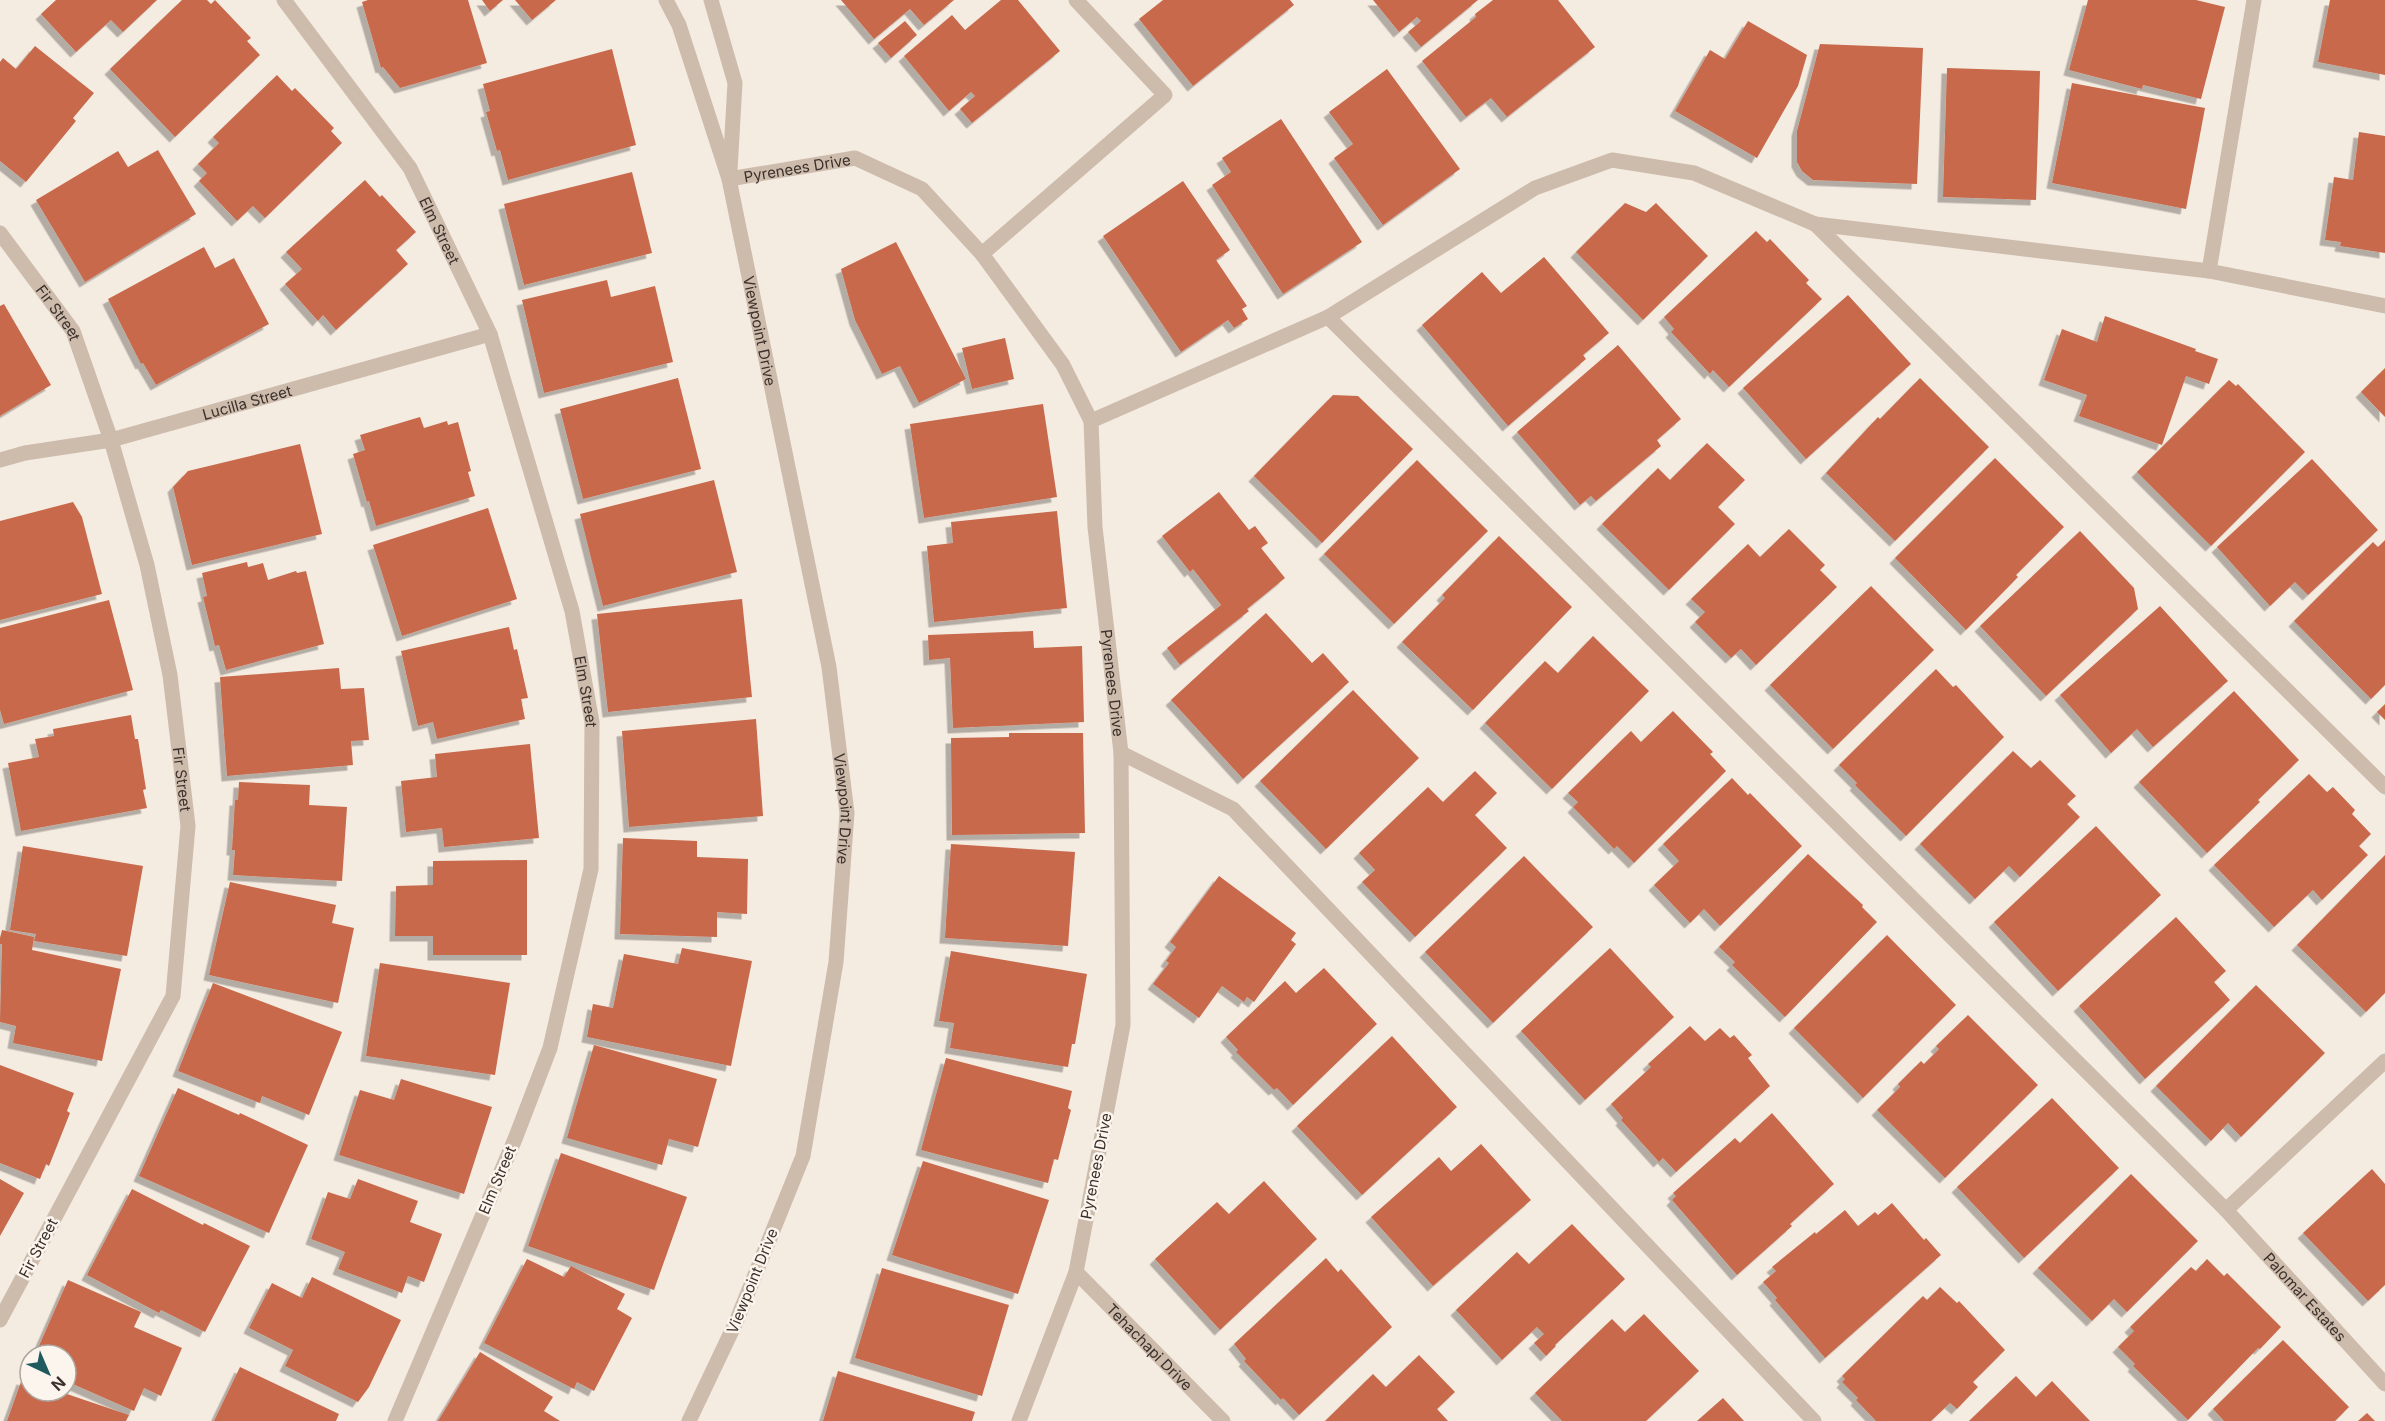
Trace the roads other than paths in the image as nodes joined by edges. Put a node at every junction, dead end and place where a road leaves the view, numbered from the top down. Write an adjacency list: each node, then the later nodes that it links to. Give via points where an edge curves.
1 (284, 0): 13 (street, Elm Street, via 410,168)
2 (666, 0): 6 (street, Viewpoint Drive, via 679,25)
3 (711, 0): 6 (street, Viewpoint Drive, via 735,83)
4 (1076, 0): 9 (street, via 1165,94)
5 (2254, 0): 10 (street)
6 (729, 179): 9 (street, Pyrenees Drive, via 855,158 922,189); 25 (street, Viewpoint Drive, via 829,667 847,813 836,962 803,1156 736,1322)
7 (1815, 224): 10 (street); 12 (street, via 1694,173 1612,160 1535,188); 18 (street)
8 (0, 233): 15 (street, Fir Street, via 73,331)
9 (982, 254): 14 (street, Pyrenees Drive, via 1063,365)
10 (2209, 271): 11 (street)
11 (2385, 306)
12 (1328, 317): 14 (street); 20 (street, Palomar Estates)
13 (490, 333): 15 (street, Lucilla Street); 24 (street, Elm Street, via 572,611 592,722 591,869 550,1048)
14 (1091, 421): 17 (street, Pyrenees Drive, via 1095,527)
15 (111, 440): 16 (street, Lucilla Street); 22 (street, Fir Street, via 147,565 170,675 188,826 173,996)
16 (0, 460)
17 (1121, 753): 21 (street, Pyrenees Drive, via 1123,1025); 28 (street, via 1233,809)
18 (2385, 787)
19 (2385, 1061): 20 (street)
20 (2226, 1210): 23 (street, Palomar Estates)
21 (1077, 1272): 26 (street, Pyrenees Drive); 27 (street, Tehachapi Drive)
22 (0, 1320)
23 (2385, 1384)
24 (396, 1421)
25 (689, 1421)
26 (1019, 1421)
27 (1223, 1421)
28 (1814, 1421)

